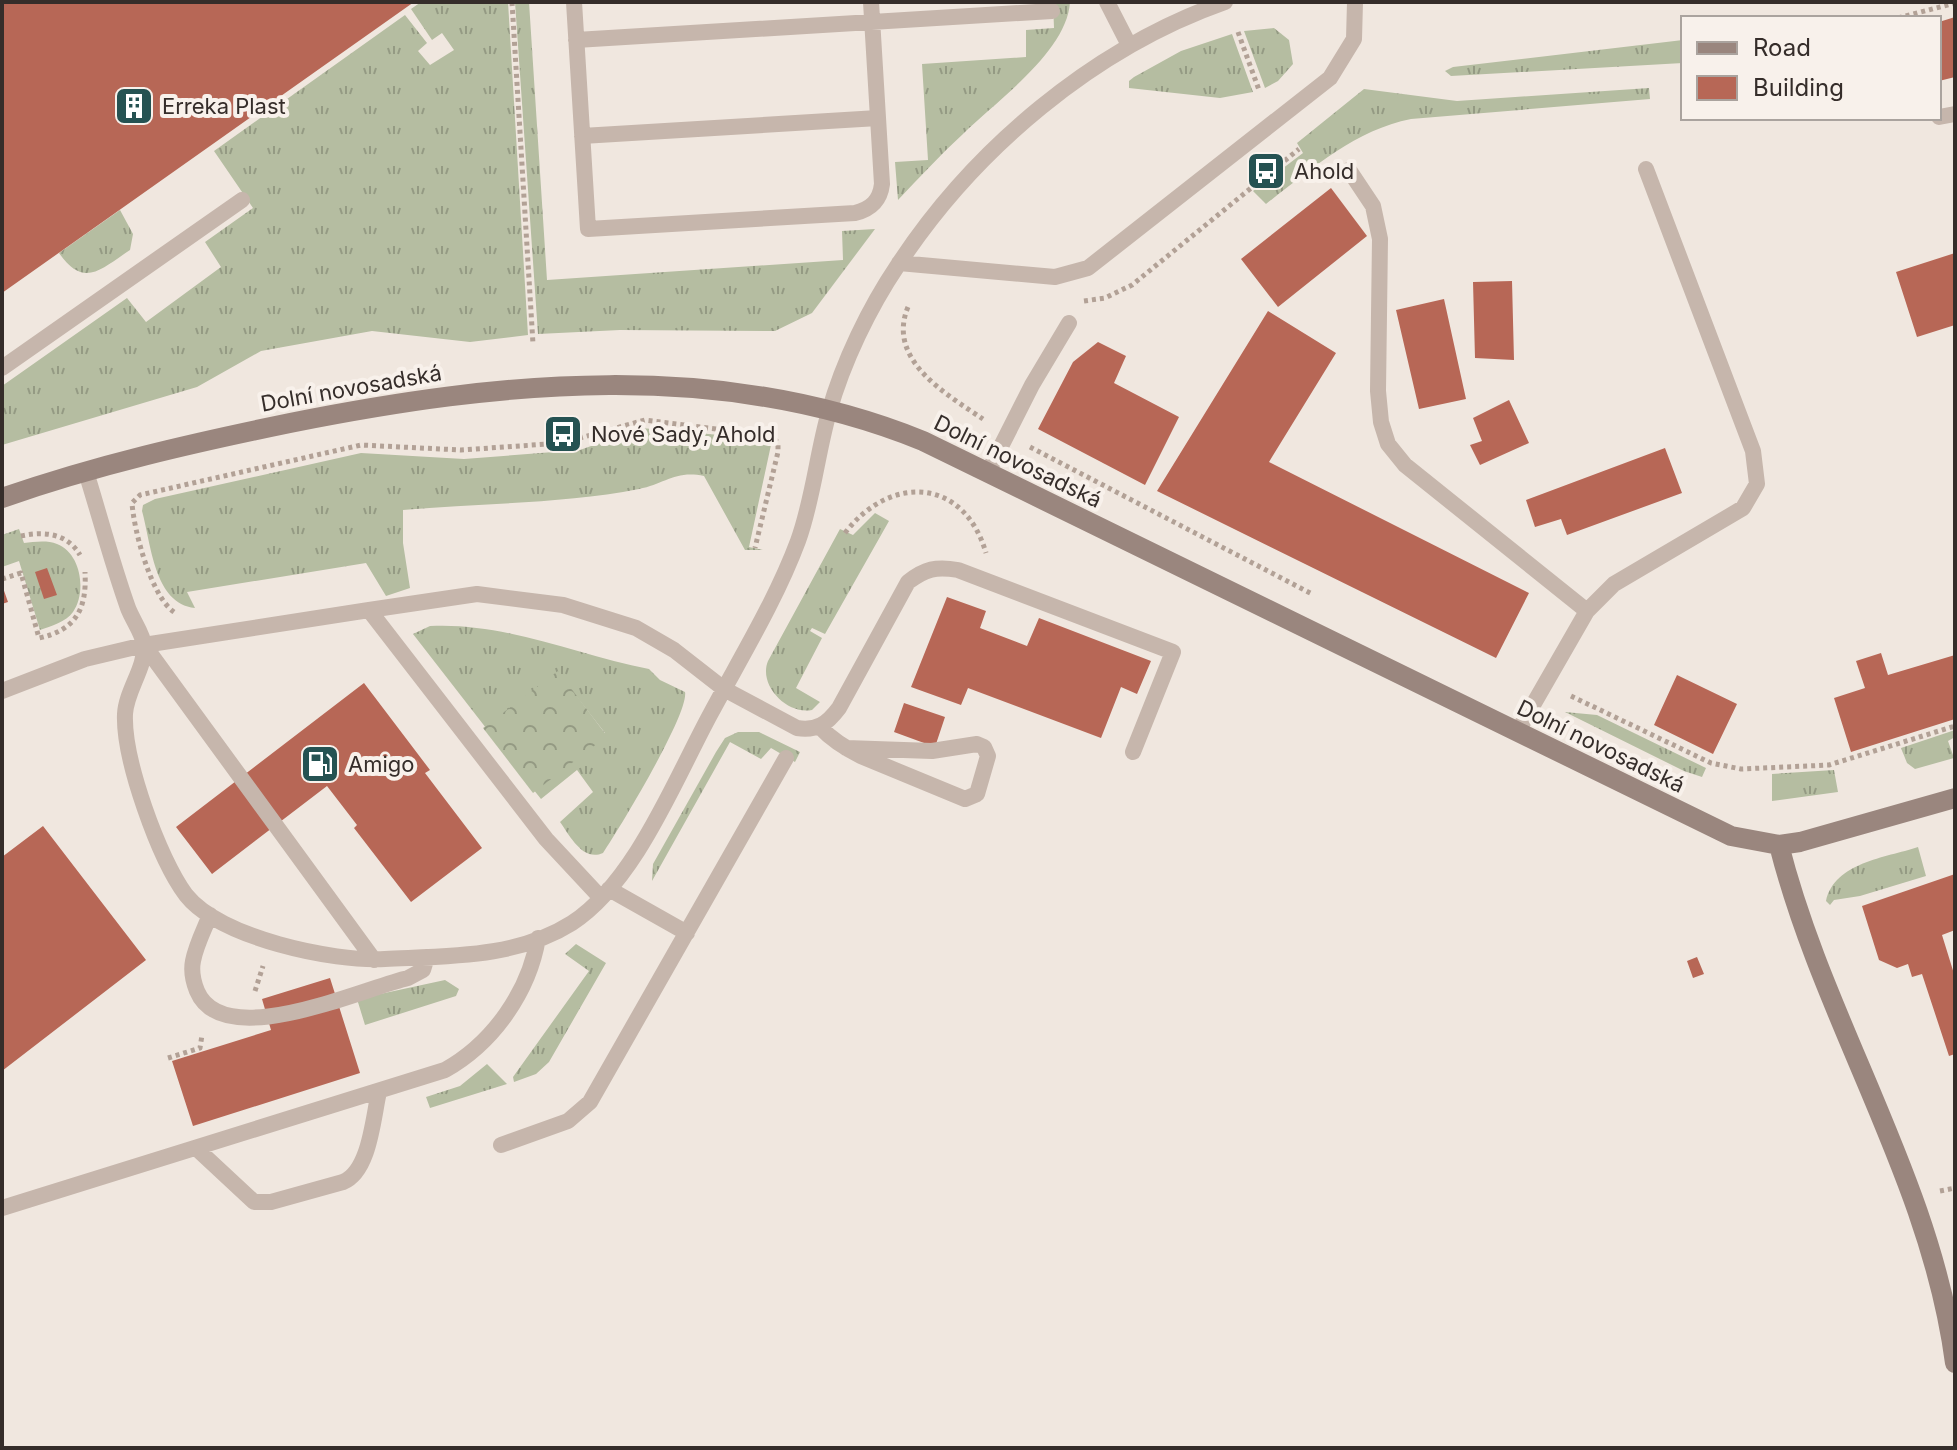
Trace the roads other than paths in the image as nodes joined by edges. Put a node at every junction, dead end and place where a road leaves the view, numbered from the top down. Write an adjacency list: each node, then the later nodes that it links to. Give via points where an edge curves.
1 (574, 2): 8 (lane)
2 (871, 2): 7 (lane)
3 (1107, 2): 9 (lane)
4 (1225, 2): 9 (lane)
5 (1355, 2): 15 (lane, via 1354,39 1330,78 1088,268 1055,277)
6 (1052, 11): 7 (lane)
7 (872, 20): 8 (lane); 10 (lane)
8 (576, 40): 11 (lane)
9 (1129, 45): 15 (lane, via 1000,144 941,207)
10 (878, 118): 11 (lane); 11 (lane, via 882,184 877,200 865,211 808,216 588,229)
11 (582, 136)
12 (1646, 169): 23 (lane, via 1753,451 1757,484 1743,508 1614,584)
13 (1349, 170): 23 (lane, via 1373,206 1380,239 1378,391 1388,444 1405,465)
14 (242, 200): 17 (lane)
15 (899, 263): 18 (lane, via 868,318)
16 (1069, 323): 20 (lane)
17 (2, 368)
18 (830, 408): 19 (main road, Dolní novosadská, via 771,395 675,385 447,394 204,440); 20 (main road, Dolní novosadská, via 894,429); 25 (lane, via 799,539)
19 (86, 472): 21 (main road, Dolní novosadská); 24 (lane)
20 (988, 472): 28 (main road, Dolní novosadská)
21 (2, 498)
22 (369, 610): 24 (lane); 25 (lane, via 477,594 563,605 636,628); 34 (lane, via 546,839)
23 (1587, 611): 28 (lane)
24 (144, 645): 26 (lane, via 85,659); 35 (lane, via 125,712 132,764 164,853 187,896); 39 (lane)
25 (724, 689): 27 (lane, via 797,728); 34 (lane, via 634,855)
26 (2, 691)
27 (820, 727): 29 (lane); 30 (lane, via 839,708 908,582 922,571 940,567 1173,652)
28 (1518, 731): 33 (main road, Dolní novosadská, via 1731,836)
29 (846, 748): 29 (lane, via 965,799 977,794 988,756 977,744 932,751)
30 (1133, 752)
31 (786, 758): 36 (lane)
32 (1955, 798): 33 (main road, Dolní novosadská)
33 (1779, 845): 44 (main road, via 1804,932 1916,1198 1945,1301)
34 (605, 894): 36 (lane); 37 (lane, via 571,924)
35 (210, 915): 38 (lane, via 192,964 195,986 213,1011 244,1019 302,1009 408,978 423,970); 39 (lane, via 272,943 317,955)
36 (687, 933): 41 (lane, via 590,1102 568,1121)
37 (538, 938): 38 (lane, via 485,953); 40 (lane, via 525,984 477,1047 445,1070)
38 (427, 957): 39 (lane)
39 (374, 960)
40 (379, 1092): 42 (lane); 42 (lane, via 361,1165 343,1182 254,1202)
41 (501, 1145)
42 (196, 1148): 43 (lane)
43 (2, 1208)
44 (1955, 1363)

